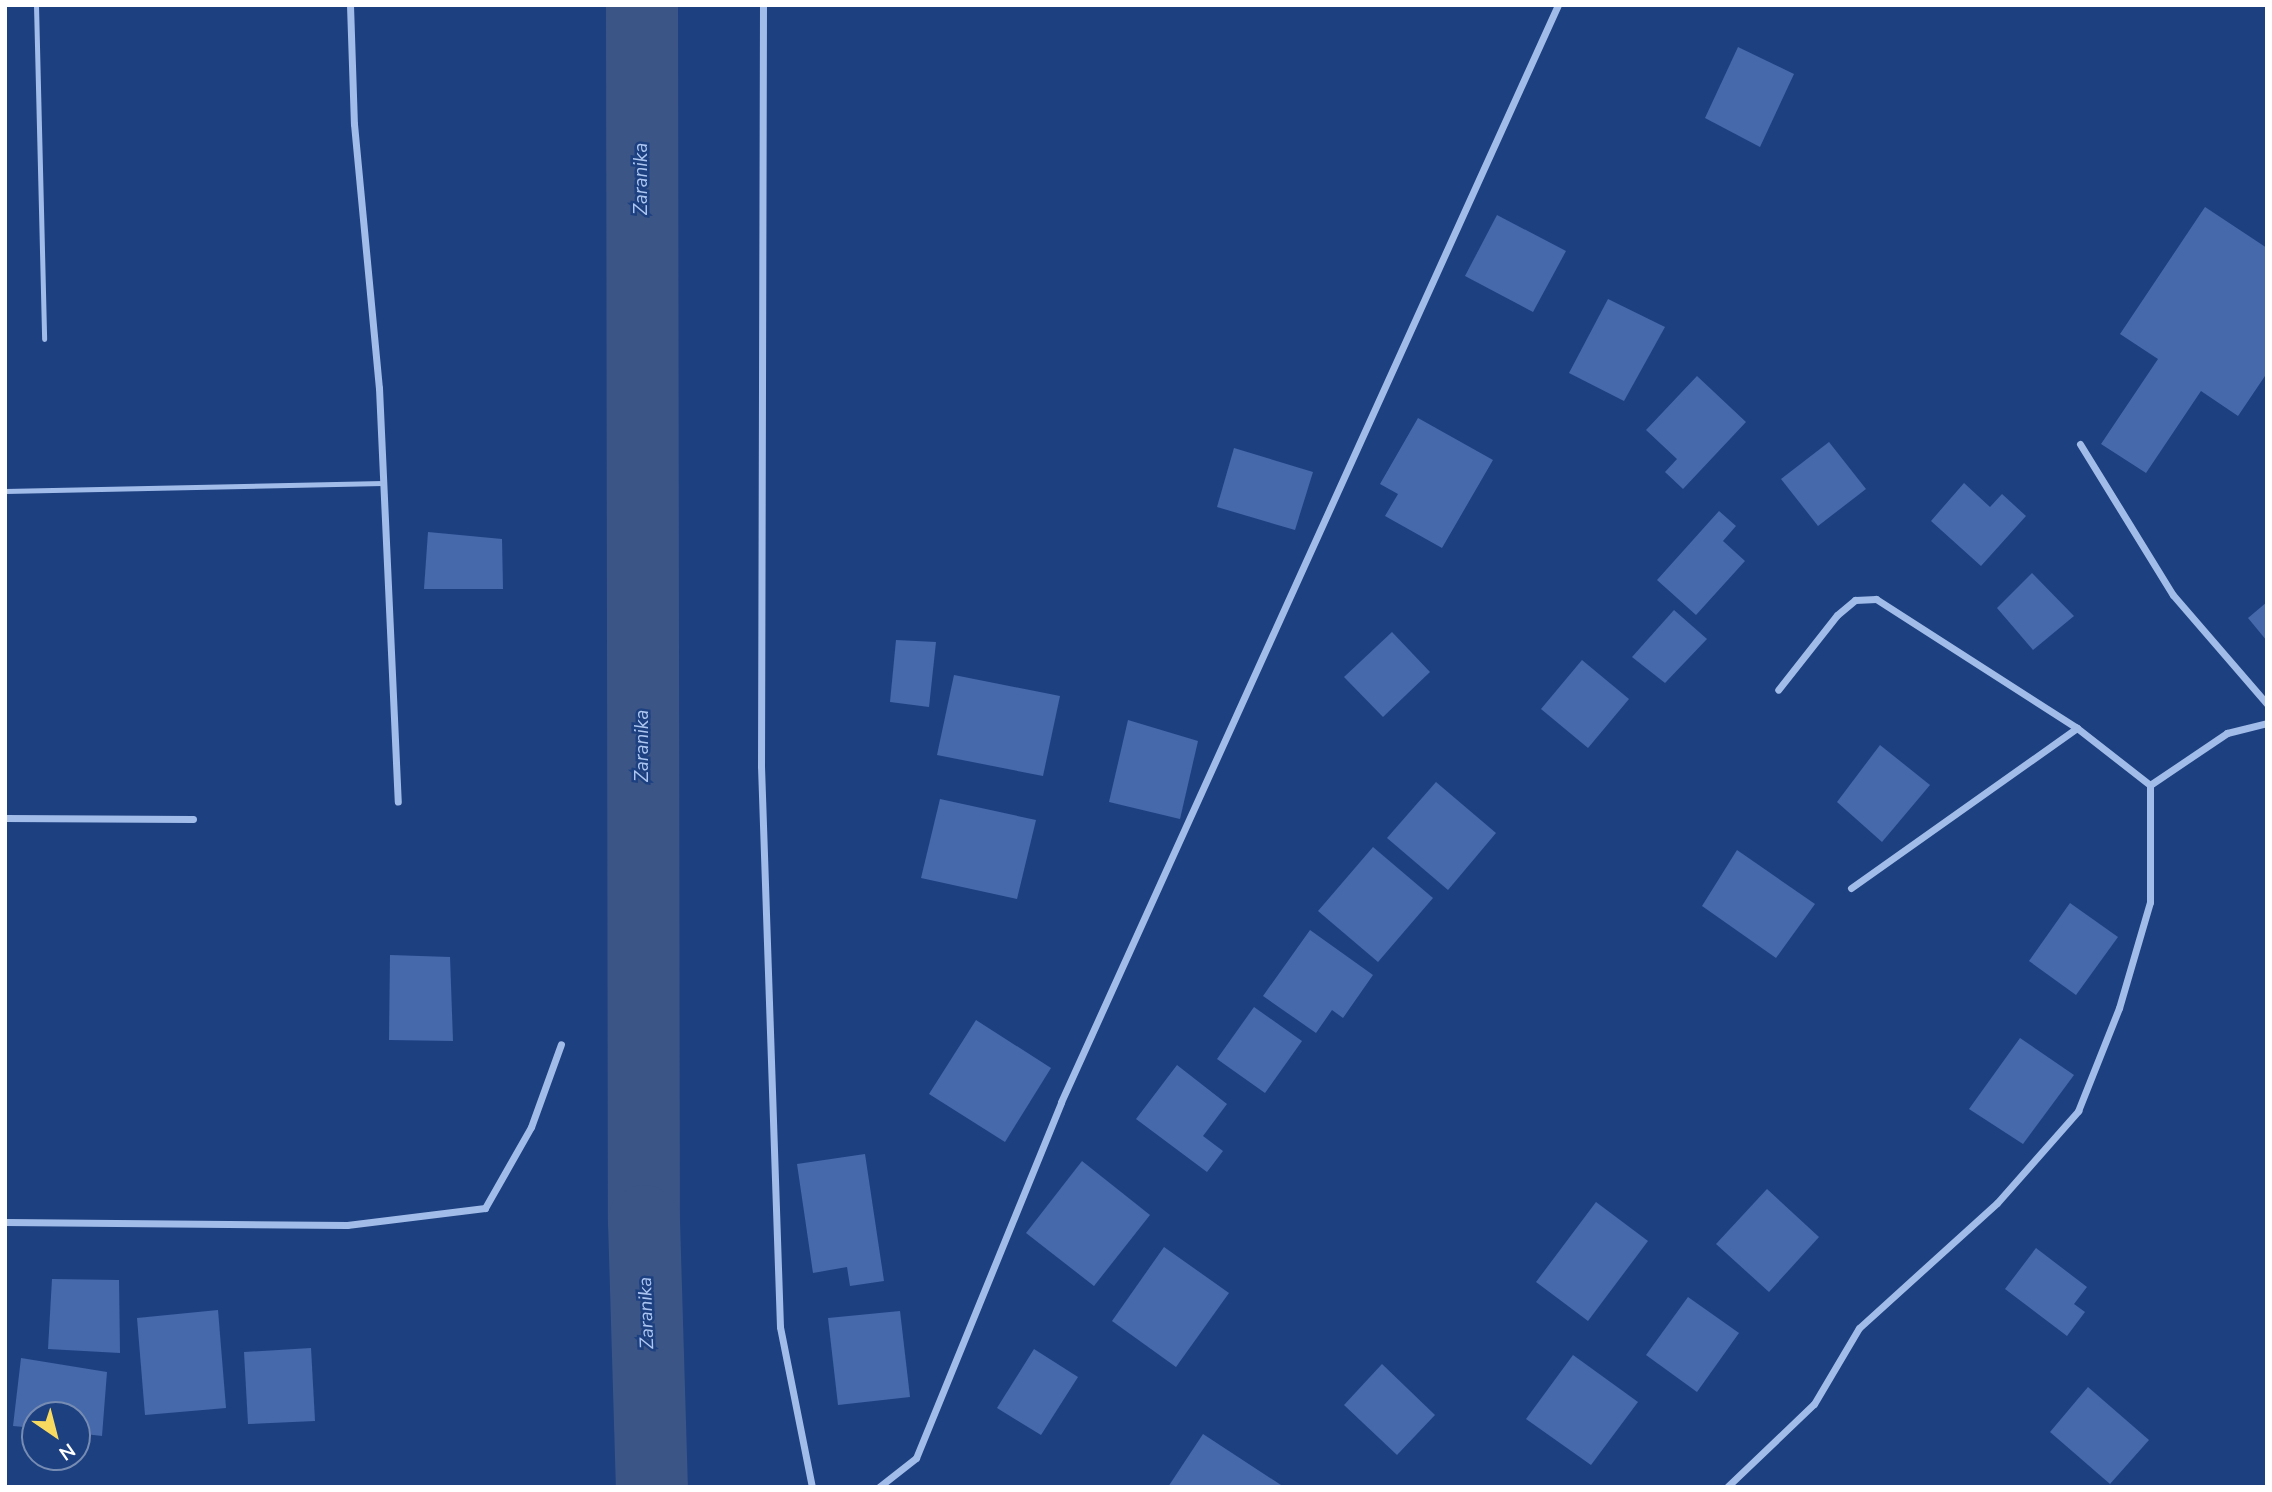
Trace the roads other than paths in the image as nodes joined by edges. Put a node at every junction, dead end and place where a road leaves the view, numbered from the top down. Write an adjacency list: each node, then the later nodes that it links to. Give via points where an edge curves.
1 (36, 5): 5 (lane)
2 (350, 5): 7 (street, via 354,124)
3 (763, 5): 20 (street, via 761,766 780,1326)
4 (1558, 5): 21 (street, via 1061,1102 916,1458)
5 (44, 339)
6 (2080, 444): 10 (street, via 2173,594)
7 (383, 483): 8 (lane); 14 (street)
8 (5, 491)
9 (1779, 690): 12 (street, via 1838,615 1856,600 1876,599)
10 (2267, 704)
11 (2267, 723): 13 (street, via 2227,733)
12 (2077, 728): 13 (street); 17 (street)
13 (2150, 785): 22 (street, via 2150,902 2119,1009 2078,1111 1997,1203 1859,1328 1814,1404)
14 (398, 802)
15 (5, 818): 16 (street)
16 (193, 819)
17 (1851, 888)
18 (561, 1044): 19 (street, via 531,1127 485,1208 347,1225)
19 (5, 1222)
20 (812, 1487)
21 (879, 1487)
22 (1727, 1487)

